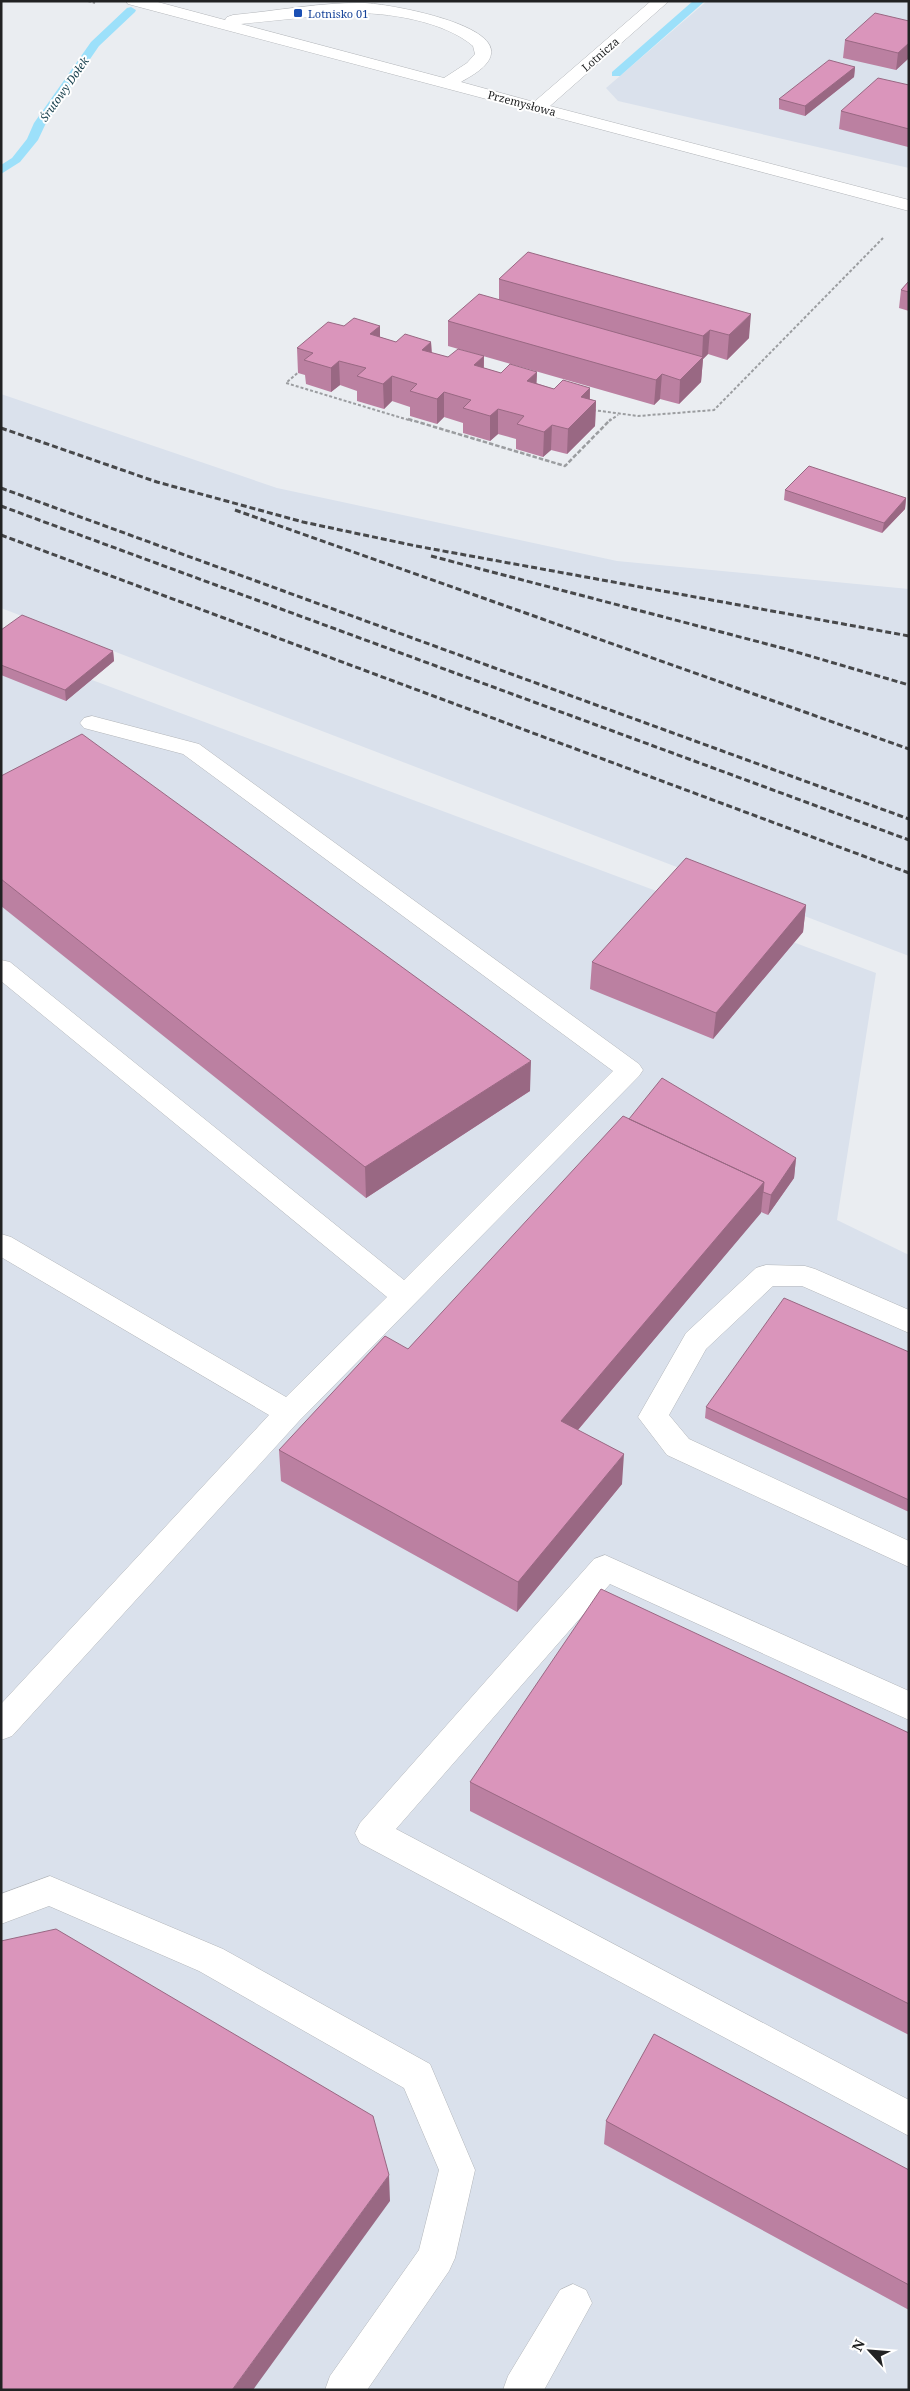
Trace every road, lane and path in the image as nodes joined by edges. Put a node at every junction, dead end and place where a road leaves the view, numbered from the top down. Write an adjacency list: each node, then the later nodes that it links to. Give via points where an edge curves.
1 (134, 1): 3 (street, Przemysłowa)
2 (661, 1): 5 (street, Lotnicza)
3 (213, 22): 4 (street, Przemysłowa); 4 (street, via 364,8 446,25 470,33 483,47 484,53)
4 (448, 83): 5 (street, Przemysłowa)
5 (538, 107): 6 (street, Przemysłowa)
6 (891, 201): 7 (street, Przemysłowa); 10 (path, via 881,210 890,213 894,226 714,410)
7 (909, 206)
8 (306, 366): 10 (path, via 286,384 565,466 607,422)
9 (591, 409): 10 (path)
10 (618, 415)
11 (92, 722): 14 (street, via 191,749 630,1070)
12 (1, 968): 14 (street)
13 (1, 1244): 16 (street)
14 (405, 1296): 16 (street)
15 (909, 1322): 17 (street, via 805,1276 766,1275 696,1341 653,1417 678,1447)
16 (288, 1414): 19 (street)
17 (909, 1555)
18 (909, 1706): 21 (street, via 605,1568 372,1833)
19 (1, 1726)
20 (1, 1909): 23 (street, via 50,1891 211,1960 417,2076 457,2170 436,2258)
21 (909, 2119)
22 (574, 2303): 24 (street)
23 (344, 2390)
24 (522, 2390)

